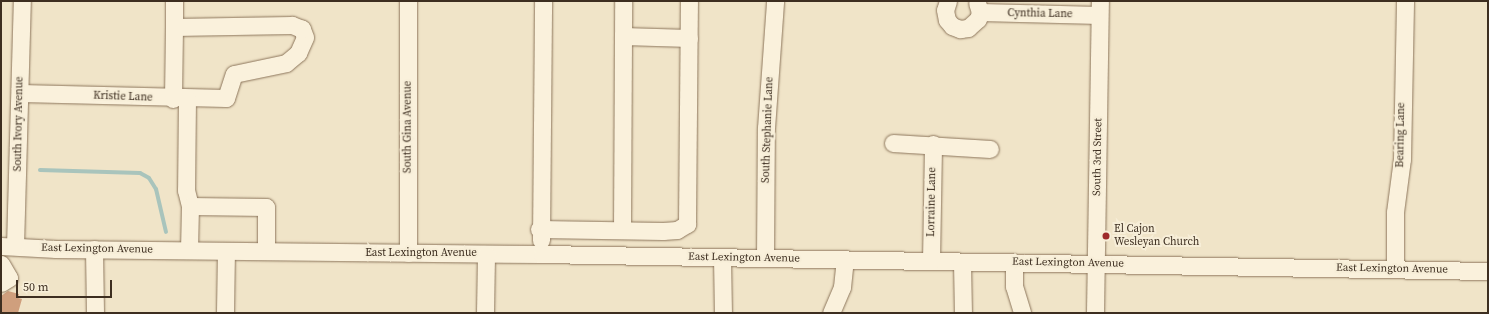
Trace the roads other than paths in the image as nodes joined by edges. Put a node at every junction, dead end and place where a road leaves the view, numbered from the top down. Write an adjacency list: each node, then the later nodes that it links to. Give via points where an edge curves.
1 (22, 1): 15 (street, South Ivory Avenue)
2 (174, 1): 12 (street)
3 (408, 1): 28 (street, South Gina Avenue)
4 (543, 1): 21 (street)
5 (623, 1): 13 (street)
6 (689, 1): 14 (street)
7 (775, 1): 32 (street, South Stephanie Lane, via 766,128)
8 (948, 1): 10 (street, Cynthia Lane, via 945,10 947,20 952,26 960,29 974,24)
9 (1404, 1): 39 (street, Bearing Lane, via 1402,159 1395,212)
10 (978, 6): 11 (street, Cynthia Lane)
11 (1099, 9): 38 (street, South 3rd Street)
12 (174, 27): 16 (street); 16 (street, Kristie Lane, via 292,25 302,29 305,37 298,53 286,63 234,74 226,98)
13 (623, 36): 14 (street); 22 (street)
14 (689, 38): 22 (street, via 687,224 678,230)
15 (20, 93): 16 (street, Kristie Lane); 23 (street, South Ivory Avenue)
16 (180, 99): 20 (street, via 186,190)
17 (893, 143): 18 (street)
18 (933, 144): 19 (street); 34 (street, Lorraine Lane)
19 (990, 148)
20 (190, 206): 25 (street); 27 (street, via 266,207)
21 (539, 229): 22 (street); 30 (street)
22 (622, 230)
23 (8, 246): 24 (street, East Lexington Avenue)
24 (94, 249): 25 (street, East Lexington Avenue); 42 (street)
25 (189, 250): 26 (street, East Lexington Avenue)
26 (226, 251): 27 (street, East Lexington Avenue); 43 (street)
27 (266, 251): 28 (street, East Lexington Avenue)
28 (408, 253): 29 (street, East Lexington Avenue)
29 (486, 254): 30 (street, East Lexington Avenue); 44 (street)
30 (542, 254): 31 (street, East Lexington Avenue)
31 (722, 257): 32 (street, East Lexington Avenue); 45 (street)
32 (765, 258): 33 (street, East Lexington Avenue)
33 (845, 260): 34 (street, East Lexington Avenue); 46 (street, via 842,287)
34 (931, 261): 35 (street, East Lexington Avenue)
35 (962, 262): 36 (street, East Lexington Avenue); 47 (street)
36 (1014, 262): 38 (street, East Lexington Avenue); 48 (street, via 1014,286)
37 (1, 264): 41 (street, via 10,278)
38 (1096, 264): 39 (street, East Lexington Avenue); 49 (street, South 3rd Street)
39 (1395, 268): 40 (street, East Lexington Avenue)
40 (1488, 271)
41 (1, 283)
42 (95, 313)
43 (225, 313)
44 (485, 313)
45 (723, 313)
46 (831, 313)
47 (963, 313)
48 (1022, 313)
49 (1095, 313)

